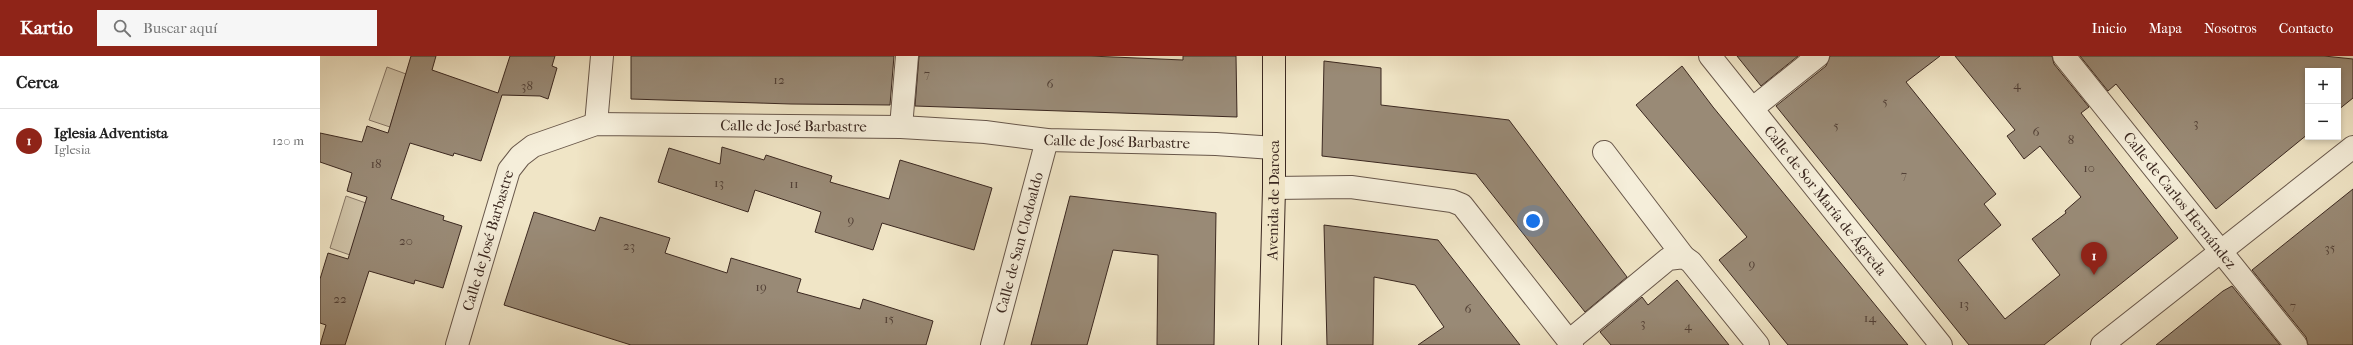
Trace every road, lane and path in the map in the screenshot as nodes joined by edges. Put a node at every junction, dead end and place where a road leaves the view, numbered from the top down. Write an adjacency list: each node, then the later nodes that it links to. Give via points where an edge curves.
1 (602, 56): 8 (street)
2 (907, 56): 9 (street)
3 (1274, 56): 12 (main road, Avenida de Daroca)
4 (1710, 56): 7 (street, Calle de Sor María de Ágreda)
5 (1818, 56): 7 (street)
6 (2064, 56): 15 (street, Calle de Carlos Hernández)
7 (1753, 108): 22 (street, Calle de Sor María de Ágreda)
8 (596, 124): 9 (street, Calle de José Barbastre); 18 (street, Calle de José Barbastre, via 533,146 520,156 509,170)
9 (902, 127): 10 (street, Calle de José Barbastre, via 985,132)
10 (1047, 140): 12 (street, Calle de José Barbastre); 19 (street, Calle de San Clodoaldo)
11 (2353, 147): 15 (street)
12 (1274, 148): 14 (main road, Avenida de Daroca)
13 (1604, 152): 16 (street)
14 (1274, 188): 17 (street, via 1351,187 1452,201 1462,205); 20 (main road, Avenida de Daroca)
15 (2222, 252): 23 (street); 24 (street, Calle de Carlos Hernández)
16 (1684, 257): 17 (street, via 1668,259); 21 (street, via 1691,262)
17 (1571, 343)
18 (457, 345)
19 (992, 345)
20 (1270, 345)
21 (1758, 345)
22 (1941, 345)
23 (2102, 345)
24 (2296, 345)

